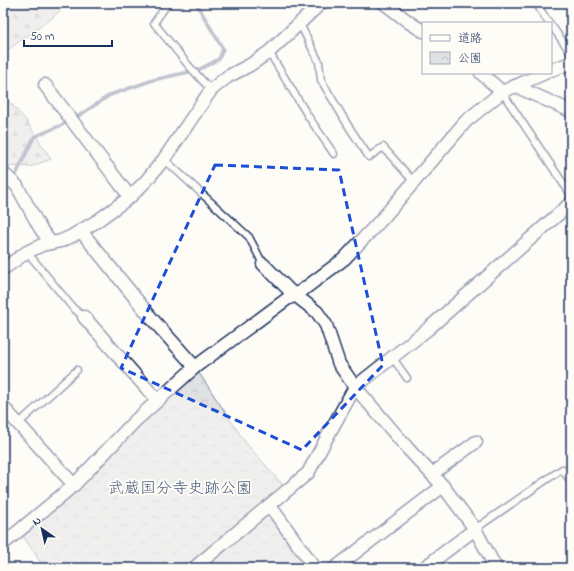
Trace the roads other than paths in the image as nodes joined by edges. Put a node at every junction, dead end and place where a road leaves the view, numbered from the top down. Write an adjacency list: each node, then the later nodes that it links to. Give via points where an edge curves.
1 (168, 3): 17 (lane, via 154,23)
2 (321, 3): 6 (street)
3 (384, 3): 8 (street)
4 (539, 8): 5 (lane)
5 (549, 22)
6 (300, 24): 9 (street); 23 (lane, via 319,62 321,80 369,157 383,147)
7 (552, 27): 10 (lane)
8 (422, 29)
9 (269, 52): 17 (street, via 227,77); 20 (lane, via 304,111)
10 (571, 53)
11 (571, 63): 12 (street)
12 (552, 70)
13 (482, 74): 18 (street)
14 (543, 74): 16 (street)
15 (45, 85): 25 (street)
16 (515, 86): 18 (street); 19 (street)
17 (211, 90): 21 (street)
18 (502, 92): 23 (street, via 466,121); 24 (lane)
19 (571, 111)
20 (334, 154)
21 (164, 159): 25 (street); 30 (lane, via 249,237)
22 (11, 180): 28 (street)
23 (414, 182): 32 (street, via 344,259)
24 (571, 195)
25 (130, 197): 27 (street)
26 (571, 203): 34 (street, via 434,324)
27 (81, 231): 28 (street); 35 (street)
28 (51, 243): 29 (street)
29 (27, 252): 31 (street); 33 (lane, via 73,308)
30 (263, 264): 32 (street)
31 (3, 269)
32 (296, 295): 35 (street); 38 (street, via 316,312 326,325 339,364)
33 (84, 317): 39 (street)
34 (392, 357): 37 (lane); 38 (street)
35 (195, 367): 39 (street)
36 (77, 370): 41 (lane)
37 (408, 378)
38 (355, 387): 43 (street); 47 (street, via 308,473)
39 (157, 400): 45 (street)
40 (3, 407): 41 (street)
41 (18, 424): 45 (street)
42 (476, 442): 43 (street)
43 (432, 474): 46 (street)
44 (571, 482): 48 (lane, via 562,469)
45 (74, 485): 49 (street)
46 (443, 486): 48 (street); 52 (street)
47 (270, 506): 50 (street); 51 (street)
48 (475, 529): 53 (street); 54 (street)
49 (3, 544)
50 (200, 566)
51 (315, 568)
52 (335, 568)
53 (424, 568)
54 (496, 568)

